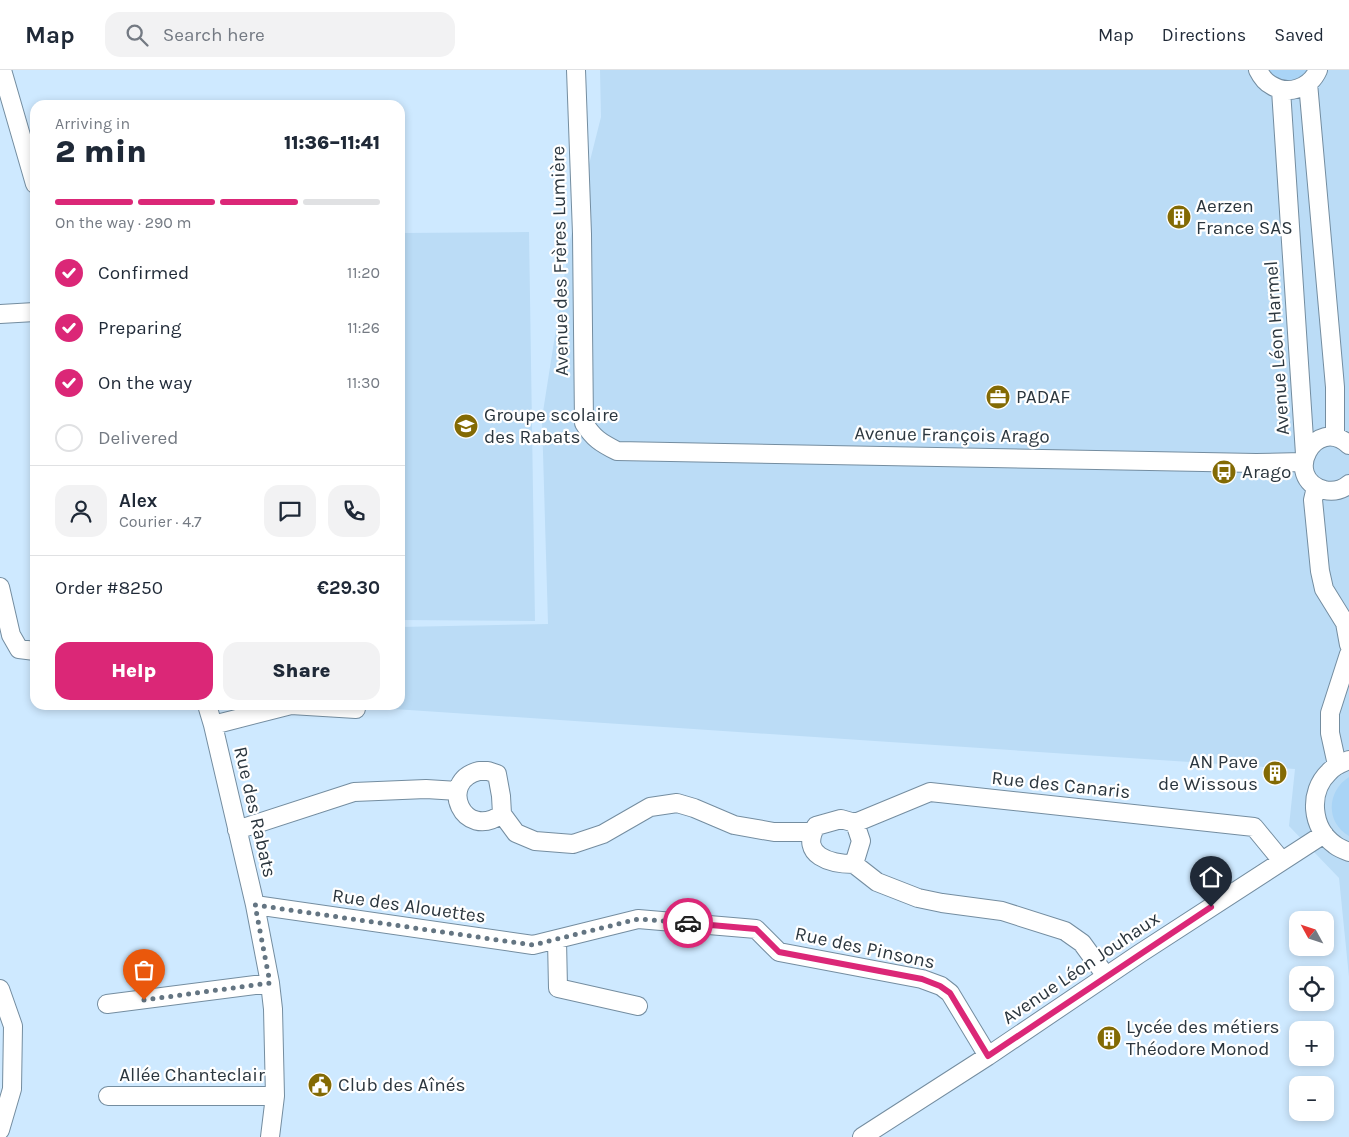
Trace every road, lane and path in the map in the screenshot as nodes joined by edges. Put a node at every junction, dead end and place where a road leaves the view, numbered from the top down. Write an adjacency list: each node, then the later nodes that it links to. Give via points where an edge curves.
1 (2, 70): 6 (street)
2 (576, 70): 10 (street, Avenue des Frères Lumière, via 584,423)
3 (1258, 70): 5 (street, via 1271,86)
4 (1313, 77): 5 (street, via 1300,88); 9 (street, via 1335,387)
5 (1281, 90): 11 (street, Avenue Léon Harmel)
6 (30, 167)
7 (30, 312): 8 (street)
8 (0, 314)
9 (1342, 441): 11 (street, via 1326,437 1318,440 1310,446)
10 (602, 443): 11 (street, Avenue François Arago, via 617,451 1256,463)
11 (1304, 458): 13 (street, Avenue Léon Harmel, via 1304,471)
12 (1348, 486): 13 (street, via 1334,491)
13 (1316, 487): 15 (street, via 1313,500 1320,572 1324,589 1345,623)
14 (0, 587): 16 (street, via 11,635 19,648)
15 (1349, 645)
16 (30, 650)
17 (1349, 654): 21 (street, via 1330,713 1330,733)
18 (208, 710): 20 (street, Rue des Rabats)
19 (275, 710): 20 (street)
20 (213, 725): 25 (street, Rue des Rabats)
21 (1343, 762): 27 (street, via 1324,777 1317,791 1314,806)
22 (458, 791): 23 (street, via 461,810 474,821 494,820); 23 (street, via 466,777 474,772 497,774); 25 (street, via 354,792)
23 (502, 814): 26 (street, via 516,834 535,842 573,844 603,834 650,806 677,803 734,825 774,832)
24 (856, 823): 26 (street, via 841,819 816,826); 29 (street, Rue des Canaris, via 930,792 1254,827); 30 (street, via 861,840)
25 (237, 830): 31 (street, Rue des Rabats)
26 (813, 832): 30 (street, via 811,843 818,856 827,861)
27 (1324, 834): 28 (street, via 1335,846); 29 (street, Avenue Léon Jouhaux)
28 (1349, 852)
29 (1282, 860): 33 (street, Avenue Léon Jouhaux)
30 (854, 864): 33 (street, via 877,882 918,898 1002,911 1065,931 1082,943)
31 (255, 905): 32 (street, Rue des Alouettes, via 533,945); 34 (street, Rue des Rabats)
32 (558, 940): 37 (street, via 558,988); 38 (street, Rue des Pinsons, via 638,919 756,929 779,952 922,979 940,986 950,993)
33 (1106, 976): 38 (street, Avenue Léon Jouhaux)
34 (270, 983): 36 (street); 40 (street, Rue des Rabats)
35 (0, 989): 41 (street, via 13,1026 12,1089)
36 (107, 1004)
37 (638, 1006)
38 (988, 1056): 43 (street, Avenue Léon Jouhaux)
39 (108, 1096): 40 (street, Allée Chanteclair)
40 (275, 1096): 42 (street, Rue des Rabats)
41 (0, 1130)
42 (270, 1137)
43 (862, 1137)

